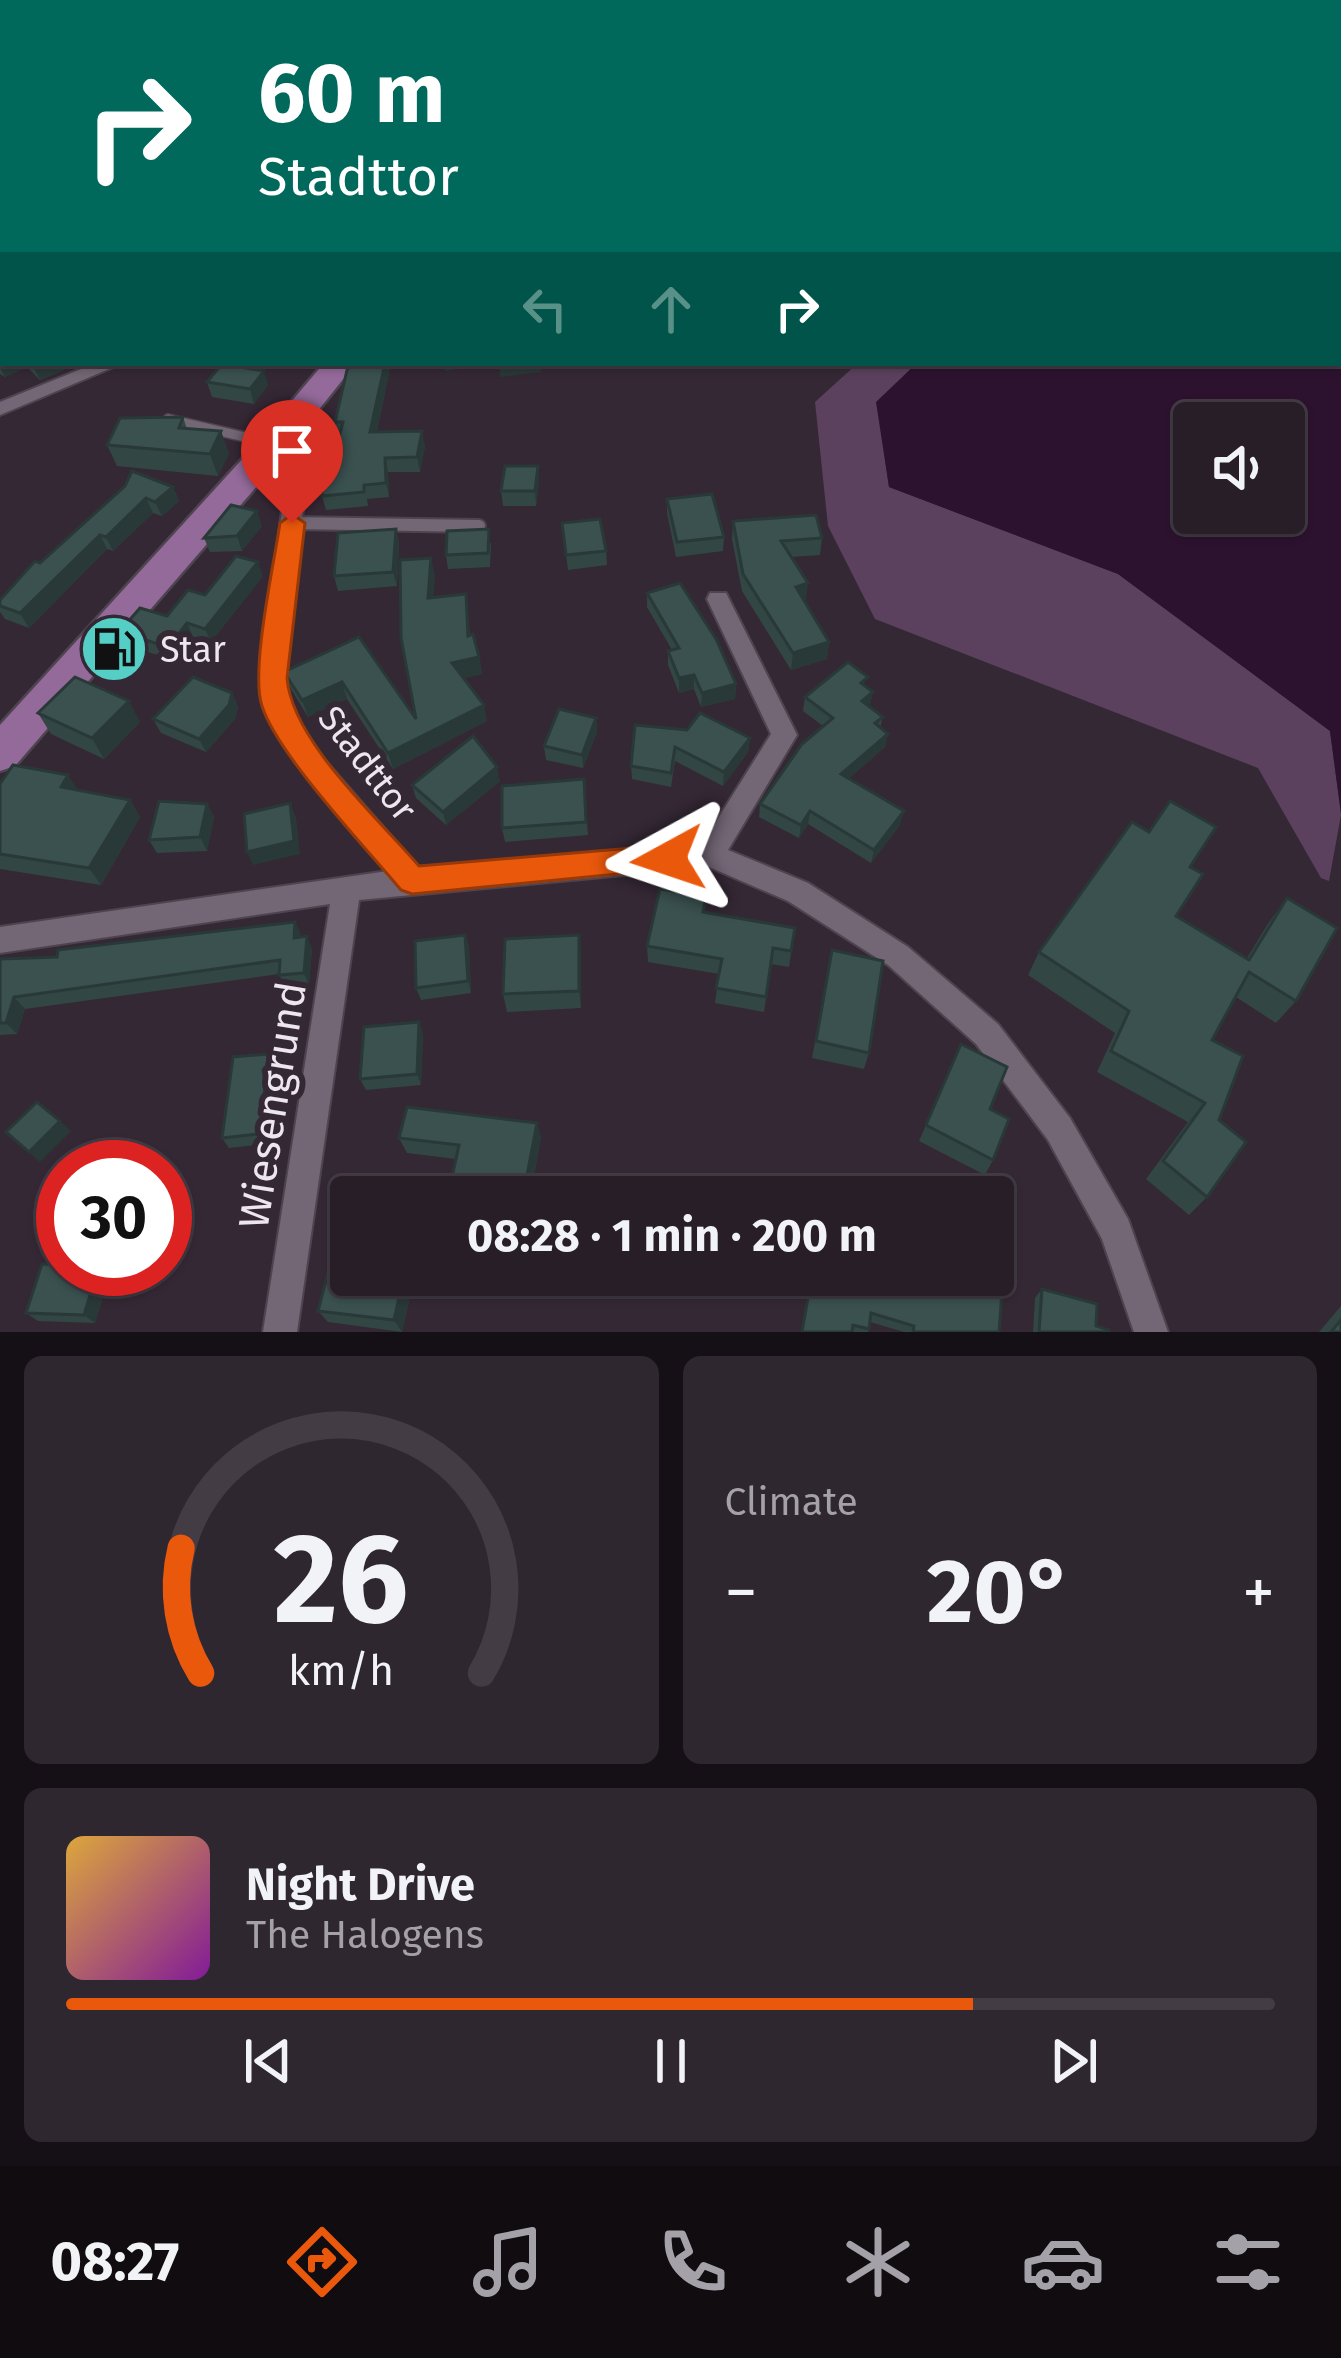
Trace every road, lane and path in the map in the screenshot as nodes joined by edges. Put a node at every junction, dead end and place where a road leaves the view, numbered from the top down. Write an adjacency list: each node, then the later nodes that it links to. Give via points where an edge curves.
1 (106, 366): 3 (street)
2 (338, 366): 5 (main road)
3 (0, 409)
4 (167, 419): 5 (lane)
5 (287, 453): 6 (street, Stadttor); 9 (main road, via 117,616)
6 (292, 523): 7 (lane); 11 (street, Stadttor, via 275,705 314,765)
7 (479, 526)
8 (718, 598): 10 (street, via 784,735)
9 (0, 754)
10 (710, 855): 11 (street); 15 (street, via 797,892 898,956 987,1034 1060,1130 1105,1211)
11 (412, 880): 12 (street)
12 (346, 891): 13 (street); 14 (street, Wiesengrund)
13 (0, 940)
14 (280, 1332)
15 (1151, 1332)

